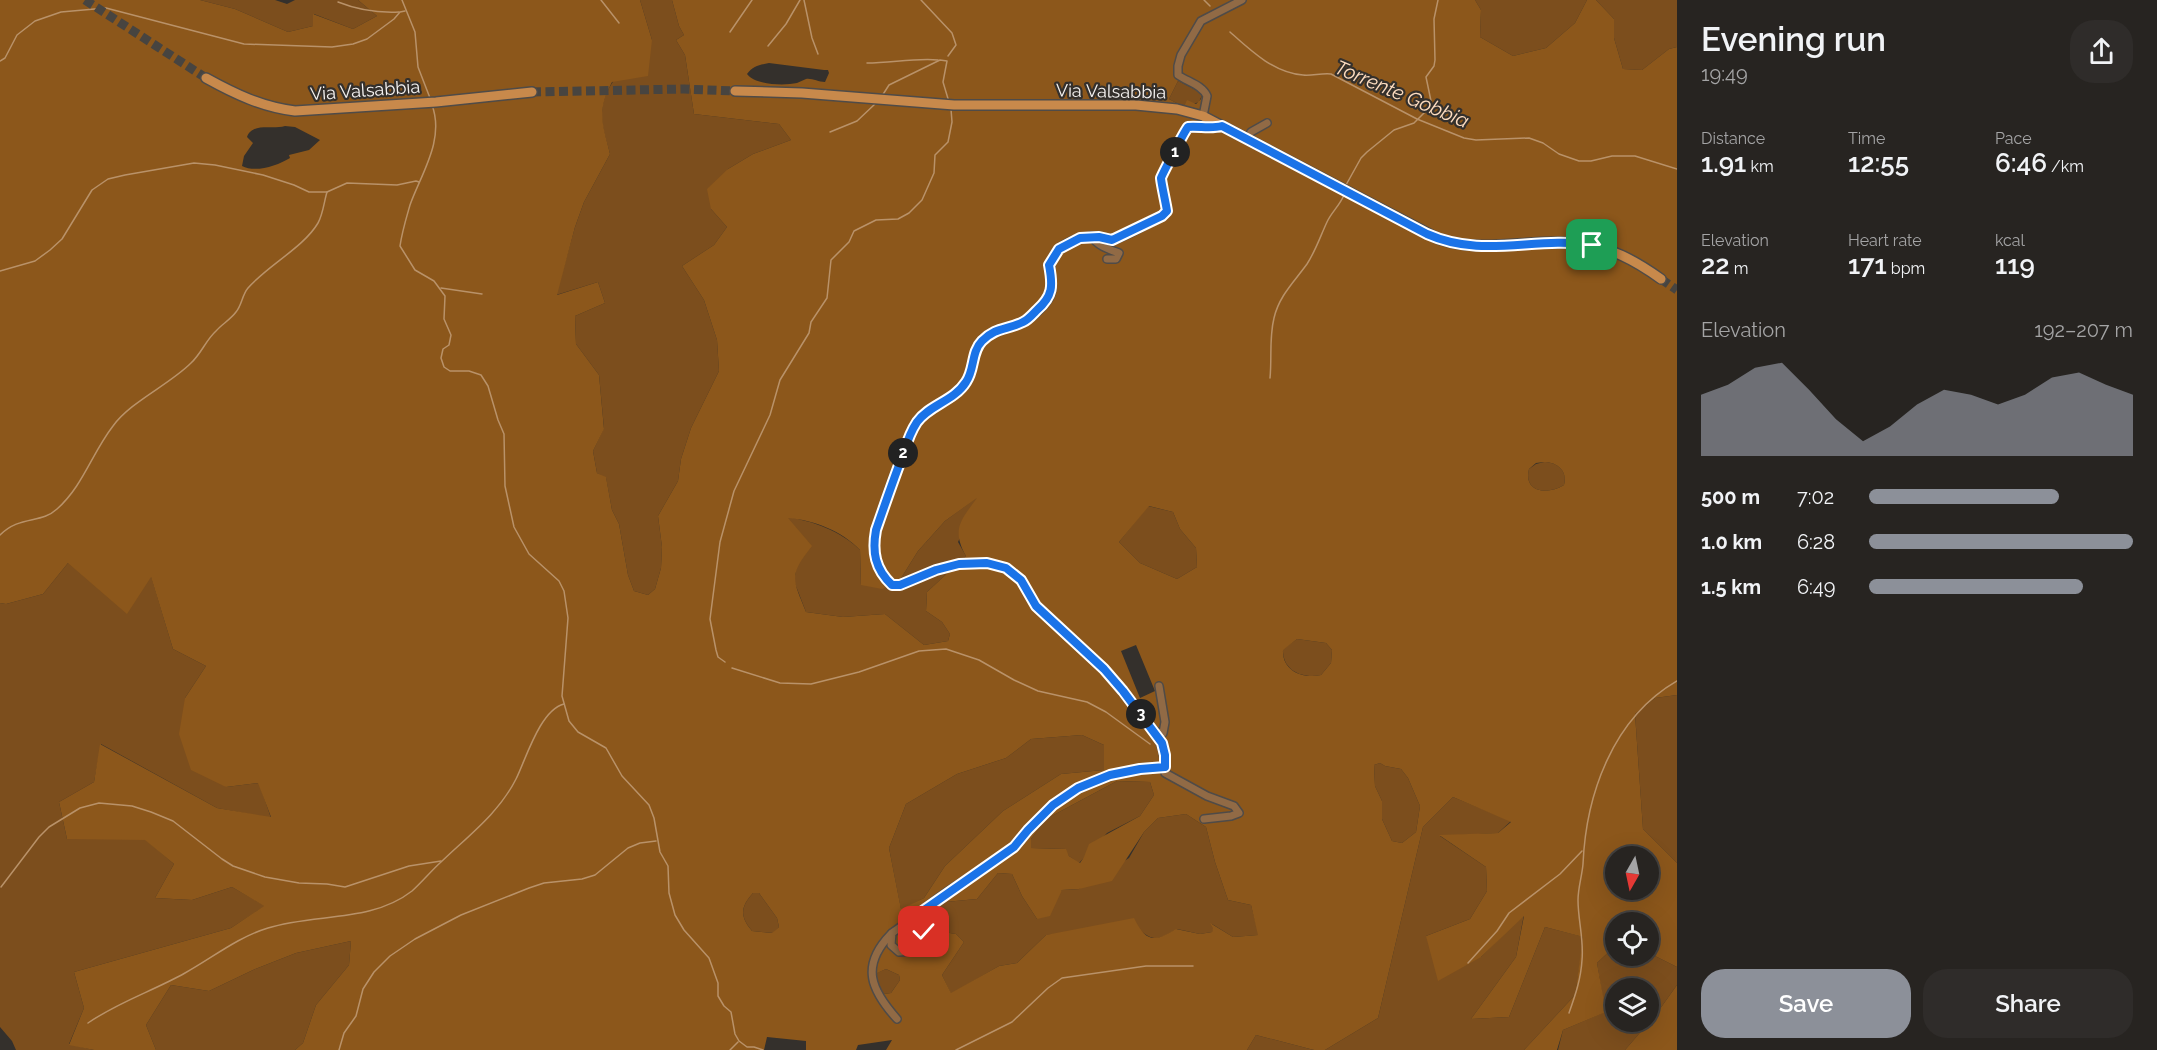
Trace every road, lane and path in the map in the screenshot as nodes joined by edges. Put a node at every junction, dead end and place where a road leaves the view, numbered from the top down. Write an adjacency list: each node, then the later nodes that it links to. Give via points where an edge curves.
1 (1242, 0): 5 (street, via 1201,21 1179,60 1178,75 1206,93)
2 (206, 78): 4 (main road, Via Valsabbia, via 251,100 281,109 323,110)
3 (735, 91): 5 (main road, Via Valsabbia, via 954,105 1136,105)
4 (529, 92)
5 (1203, 116): 7 (main road, Via Valsabbia)
6 (1267, 123): 8 (street)
7 (1222, 126): 9 (street, via 1188,127 1163,172 1167,211 1162,216 1112,240); 11 (main road, Via Valsabbia, via 1450,243 1485,247 1561,242 1592,245 1620,255)
8 (1251, 132)
9 (1091, 237): 10 (street, via 1095,243 1119,253 1116,260); 13 (street, via 1059,249 1049,265 1051,289 1045,303 1025,322 993,330 975,348 973,370 957,394 917,422 876,530 876,558 881,575 892,585 959,564 987,563 1006,568 1021,580 1036,606 1104,669)
10 (1107, 259)
11 (1661, 279)
12 (1159, 686): 13 (street, via 1165,722 1163,733)
13 (1155, 732): 14 (street, via 1162,743)
14 (1165, 767): 15 (street, via 1165,773 1234,806 1239,813); 16 (street, via 1110,775 1078,788 1053,805 1005,854)
15 (1204, 819)
16 (914, 917): 17 (street); 17 (street, via 924,932 915,951 899,952 891,945)
17 (892, 933): 18 (street, via 884,941 871,971 882,1003)
18 (897, 1019)

